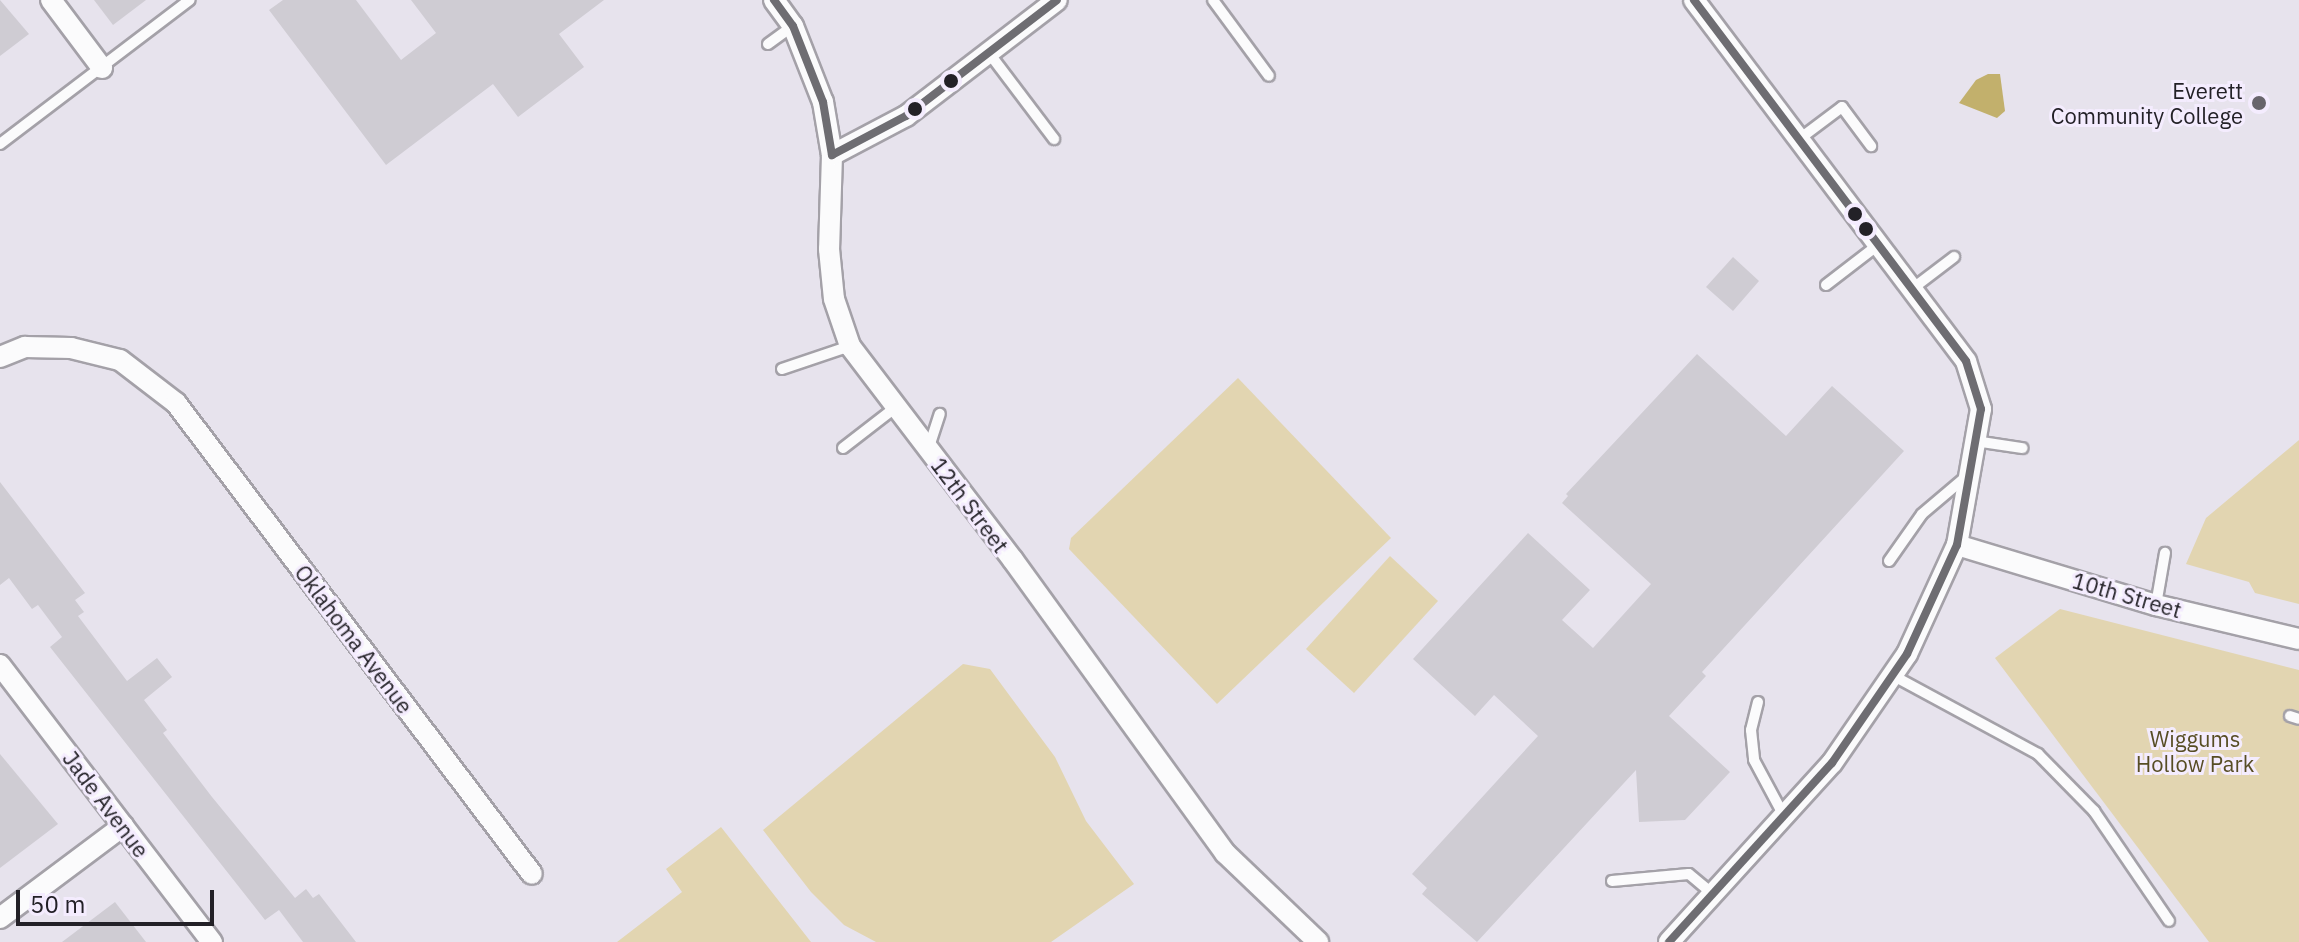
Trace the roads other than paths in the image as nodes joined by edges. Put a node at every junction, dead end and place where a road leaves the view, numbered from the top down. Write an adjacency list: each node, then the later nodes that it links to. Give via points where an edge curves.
1 (51, 0): 10 (street)
2 (190, 0): 10 (lane)
3 (774, 0): 7 (street, 12th Street)
4 (1057, 0): 9 (street)
5 (1213, 0): 11 (lane)
6 (1694, 0): 13 (street)
7 (793, 26): 8 (lane); 16 (street, 12th Street, via 823,102)
8 (768, 44)
9 (989, 53): 12 (lane); 16 (street, via 906,116)
10 (102, 68): 14 (lane)
11 (1269, 76)
12 (1054, 139)
13 (1798, 140): 15 (lane, via 1842,107); 17 (street)
14 (0, 144)
15 (1871, 146)
16 (832, 155): 21 (street, 12th Street, via 829,249 834,299)
17 (1878, 245): 19 (lane); 20 (street)
18 (1954, 257): 20 (lane)
19 (1826, 285)
20 (1912, 289): 26 (street, via 1966,361 1981,409)
21 (850, 346): 23 (lane); 24 (street, 12th Street)
22 (0, 357): 41 (street, Oklahoma Avenue, via 25,347 71,348 120,360 176,403)
23 (782, 369)
24 (896, 407): 27 (lane); 29 (street, 12th Street)
25 (940, 414): 29 (lane)
26 (1975, 441): 28 (lane); 30 (street)
27 (843, 448)
28 (2022, 448)
29 (928, 450): 47 (street, 12th Street, via 1225,853)
30 (1969, 474): 31 (street); 33 (lane, via 1922,514)
31 (1957, 545): 34 (street, 10th Street); 37 (street, via 1907,654)
32 (2165, 553): 34 (lane)
33 (1889, 561)
34 (2156, 605): 35 (street, 10th Street)
35 (2299, 639)
36 (0, 665): 40 (street, Jade Avenue)
37 (1892, 675): 39 (street, via 1832,763); 45 (lane, via 2038,754 2094,811)
38 (1758, 702): 39 (lane, via 1751,730 1754,760)
39 (1784, 816): 43 (street)
40 (123, 826): 44 (street); 46 (street, Jade Avenue)
41 (532, 874)
42 (1612, 881): 43 (lane, via 1689,874)
43 (1713, 894): 48 (street)
44 (0, 918)
45 (2169, 921)
46 (212, 942)
47 (1318, 942)
48 (1669, 942)

